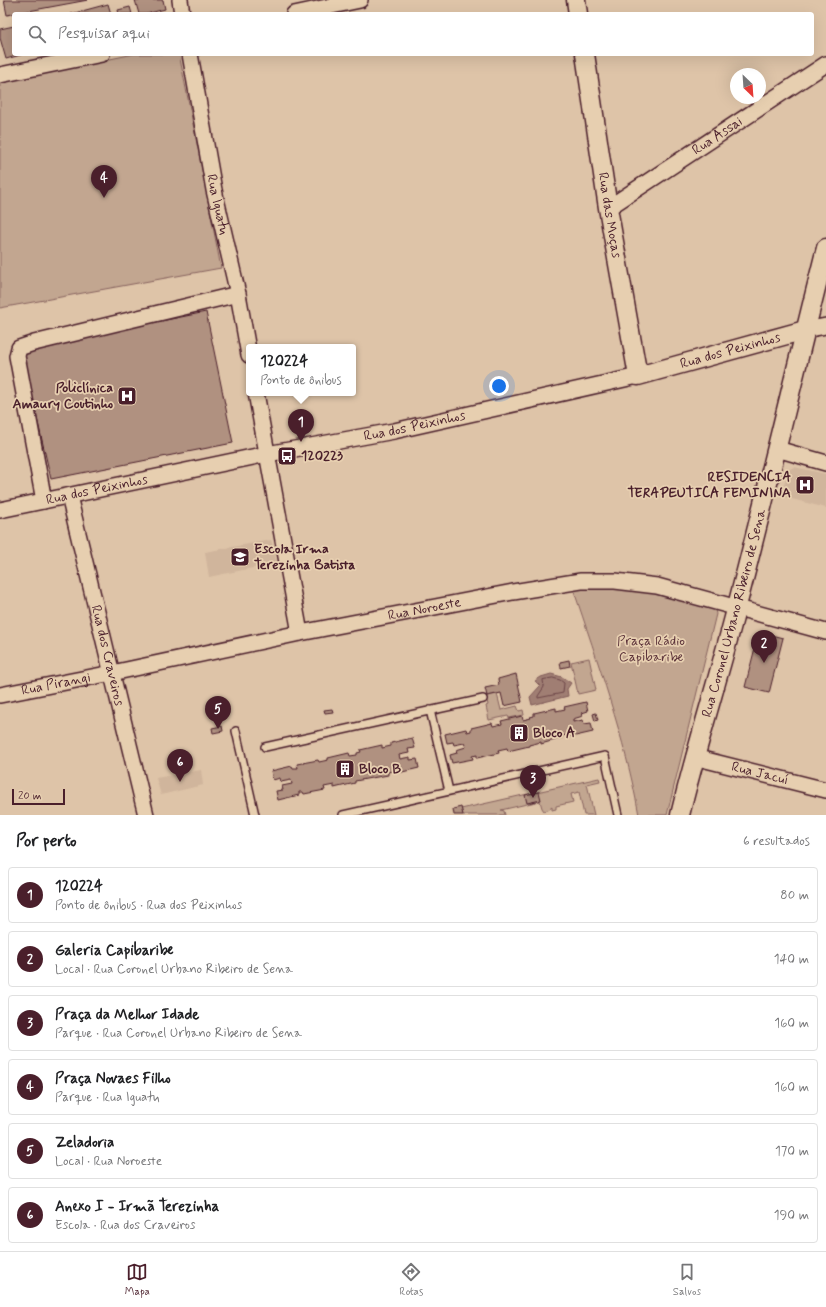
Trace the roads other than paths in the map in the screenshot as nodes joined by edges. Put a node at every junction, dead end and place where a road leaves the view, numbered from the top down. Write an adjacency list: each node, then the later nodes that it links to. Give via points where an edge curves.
1 (180, 0): 4 (street)
2 (360, 0): 5 (street)
3 (576, 0): 6 (street)
4 (182, 12)
5 (303, 12)
6 (578, 12)
7 (92, 56): 11 (street)
8 (190, 56): 14 (street, Rua Iguatu, via 214,190)
9 (585, 56): 12 (street, Rua das Moças)
10 (826, 64): 12 (street, Rua Assai)
11 (0, 75)
12 (608, 208): 18 (street, Rua das Moças)
13 (826, 248): 16 (street, Rua Coronel Urbano Ribeiro de Sena)
14 (238, 294): 17 (street, Rua Iguatu); 24 (street, via 19,348 17,356)
15 (826, 326): 16 (street, Rua dos Peixinhos)
16 (805, 330): 18 (street, Rua dos Peixinhos); 20 (street, Rua Coronel Urbano Ribeiro de Sena)
17 (247, 344)
18 (638, 376): 21 (street, Rua dos Peixinhos, via 394,431)
19 (257, 396): 21 (street)
20 (777, 449): 22 (street); 26 (street, Rua Coronel Urbano Ribeiro de Sena)
21 (267, 454): 23 (street, Rua dos Peixinhos); 28 (street)
22 (826, 464)
23 (69, 496): 24 (street, Rua dos Peixinhos); 29 (street, Rua dos Craveiros)
24 (44, 500): 25 (street, Rua dos Peixinhos)
25 (0, 510)
26 (737, 607): 27 (street, Rua Noroeste); 28 (street, Rua Noroeste, via 657,586 615,581 581,581); 35 (street, Rua Coronel Urbano Ribeiro de Sena)
27 (826, 632)
28 (300, 633): 29 (street, Rua Noroeste)
29 (112, 673): 30 (street, Rua Pirangi); 38 (street, Rua dos Craveiros)
30 (0, 695)
31 (483, 698): 32 (lane)
32 (430, 710): 34 (lane); 37 (lane)
33 (236, 731): 39 (lane)
34 (265, 748)
35 (694, 757): 36 (street, Rua Jacuí); 42 (street, Rua Coronel Urbano Ribeiro de Sena)
36 (826, 790)
37 (449, 791): 40 (lane); 41 (lane, via 604,756)
38 (146, 815)
39 (255, 815)
40 (343, 815)
41 (618, 815)
42 (680, 815)

